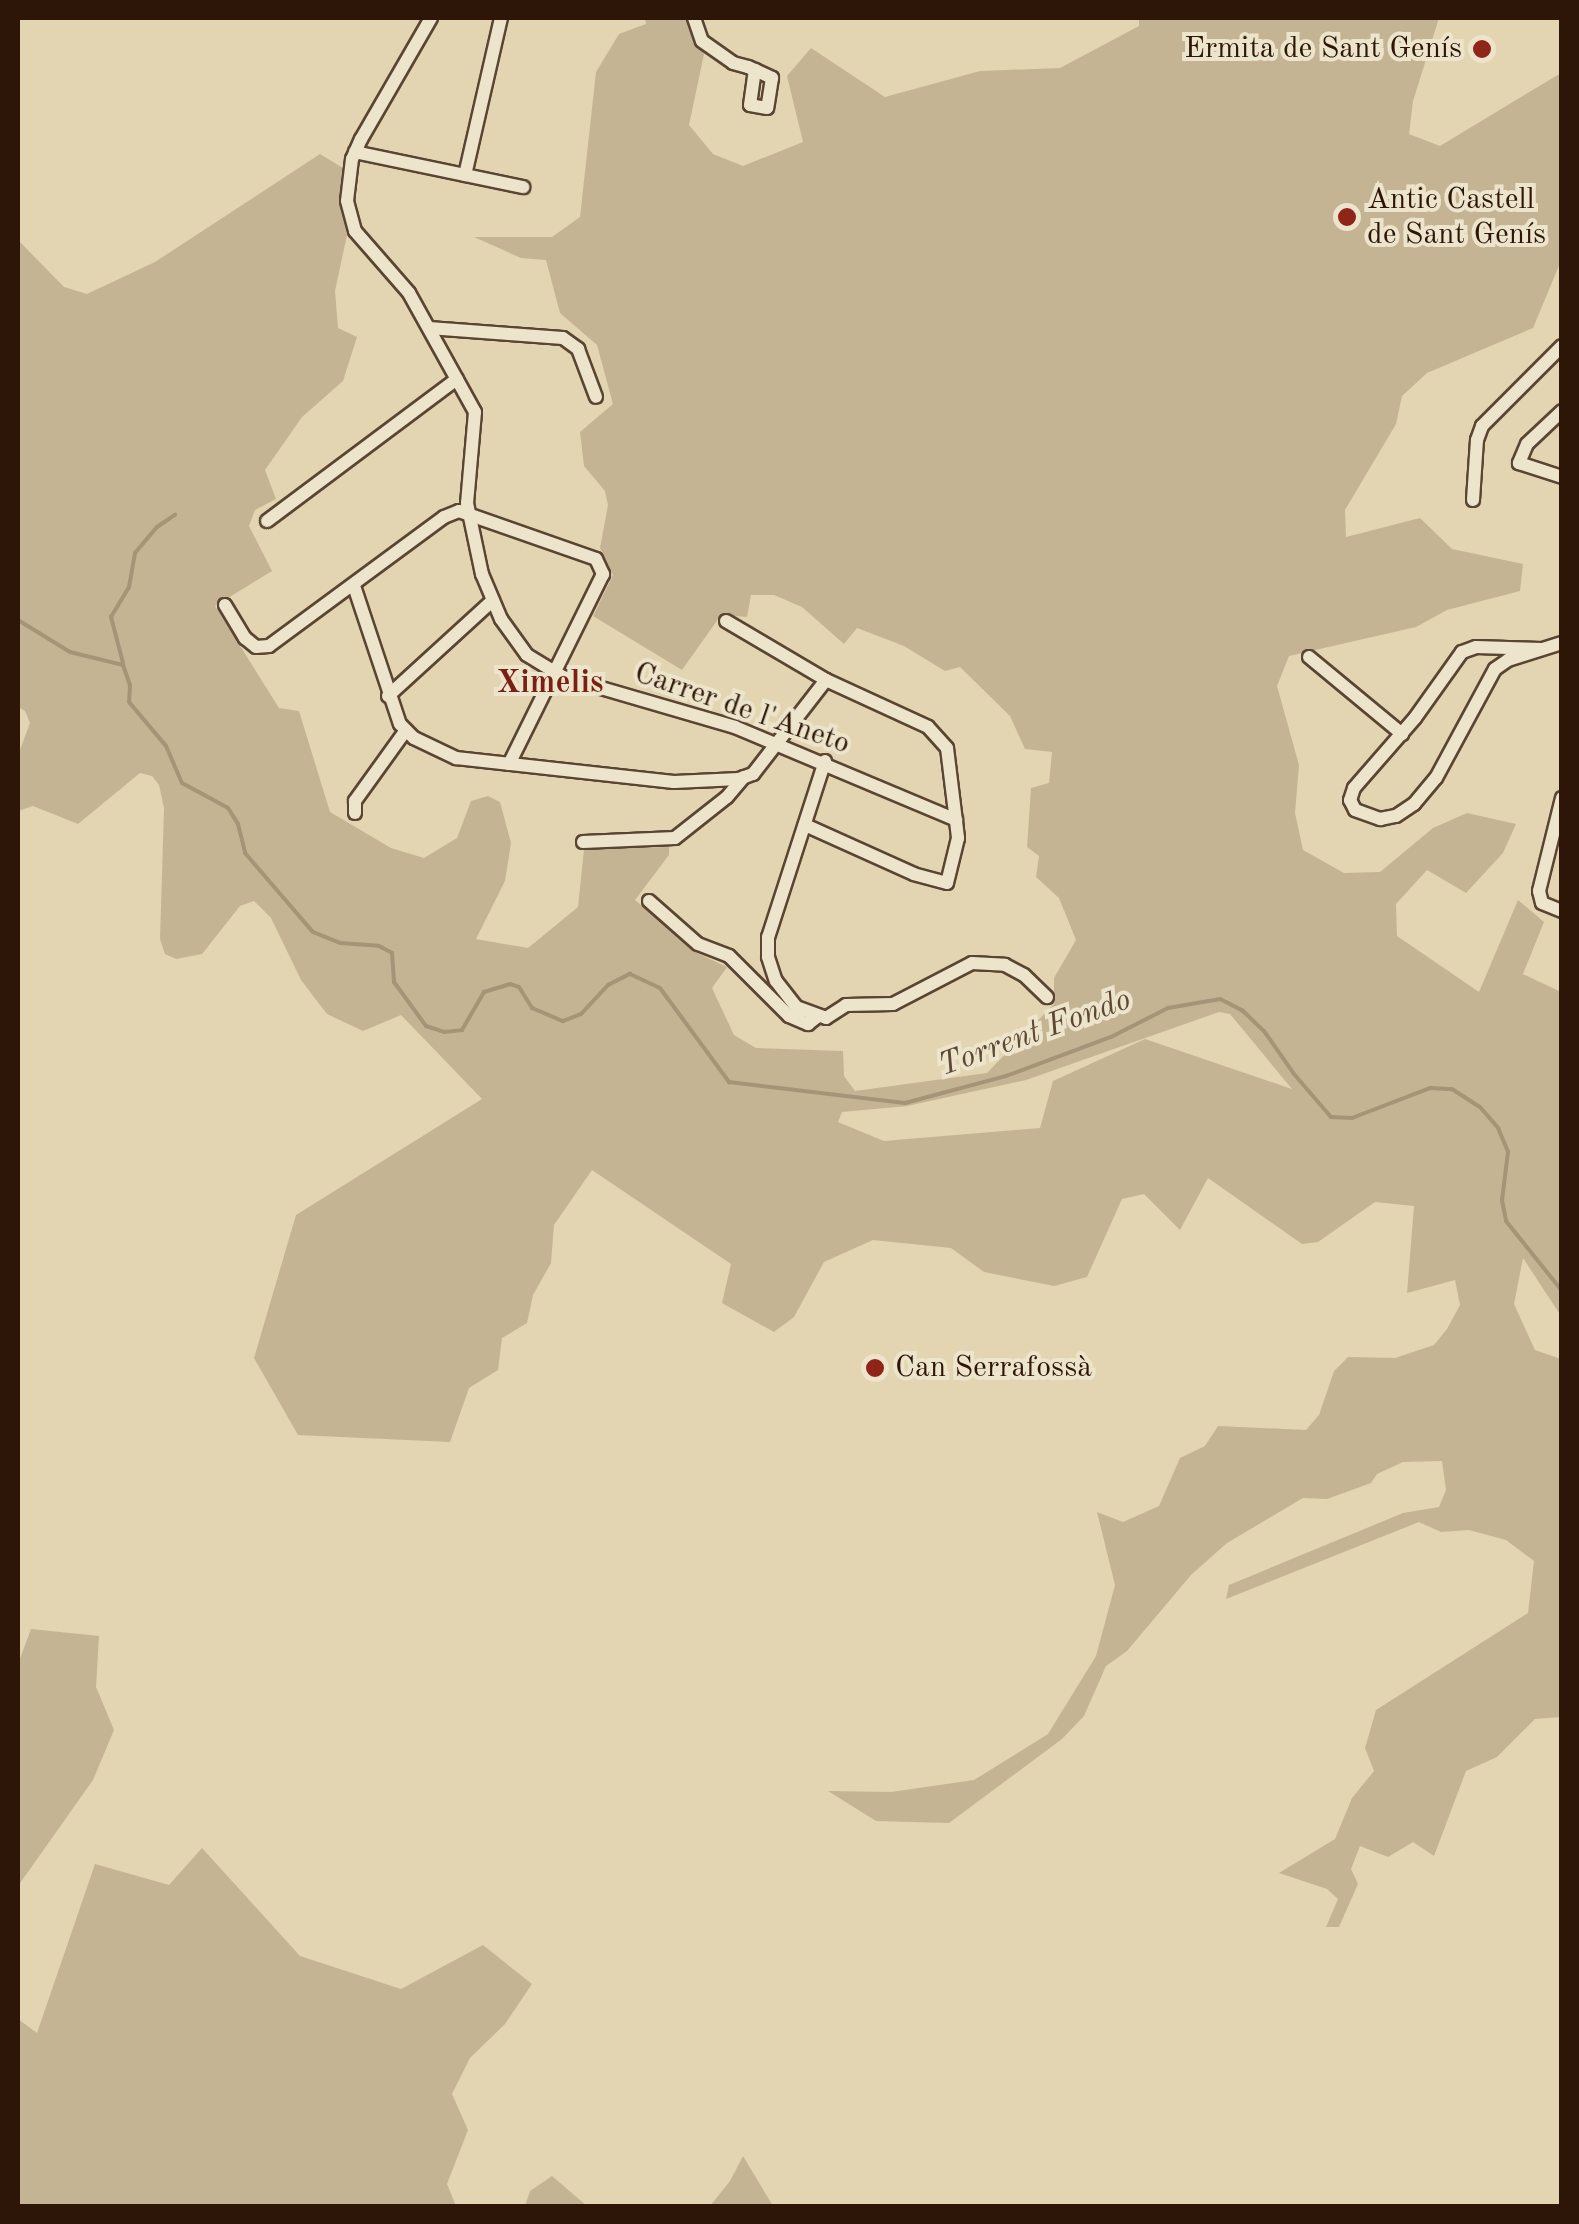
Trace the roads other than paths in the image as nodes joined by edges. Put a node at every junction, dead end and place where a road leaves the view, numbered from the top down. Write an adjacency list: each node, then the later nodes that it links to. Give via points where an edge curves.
1 (431, 18): 5 (street)
2 (501, 18): 6 (street)
3 (694, 18): 4 (street, via 702,41)
4 (755, 70)
5 (354, 152): 6 (street); 8 (street, Carrer de l'Aneto, via 346,202 355,231 410,293)
6 (465, 175): 7 (street)
7 (522, 188)
8 (429, 328): 10 (street, Carrer de l'Aneto); 11 (street, via 563,338 578,349)
9 (1562, 346): 14 (street, via 1482,426)
10 (457, 379): 15 (street, Carrer de l'Aneto, via 475,412); 16 (street)
11 (596, 397)
12 (1562, 411): 13 (street, via 1527,444 1519,463)
13 (1562, 477)
14 (1473, 500)
15 (468, 512): 17 (street, via 444,517); 18 (street, Carrer de l'Aneto); 24 (street, via 600,566 603,574)
16 (267, 522)
17 (354, 586): 19 (street, via 269,646 256,648); 26 (street)
18 (493, 600): 24 (street, Carrer de l'Aneto, via 527,655); 26 (street)
19 (225, 606)
20 (726, 621): 25 (street)
21 (1562, 643): 22 (street)
22 (1541, 649): 28 (street, via 1462,652); 28 (street, via 1508,660 1486,680 1436,778 1414,804 1396,816 1366,816 1350,800 1354,788)
23 (1310, 658): 28 (street)
24 (556, 673): 29 (street, Carrer de l'Aneto); 31 (street)
25 (826, 680): 29 (street); 35 (street, via 942,738)
26 (388, 696): 27 (street)
27 (406, 730): 31 (street, via 456,758); 34 (street, via 356,801)
28 (1402, 734)
29 (779, 744): 30 (street, Carrer de l'Aneto); 32 (street)
30 (825, 761): 35 (street, Carrer de l'Aneto); 36 (street)
31 (509, 764): 32 (street, via 674,782)
32 (748, 775): 37 (street, via 675,838)
33 (1562, 798): 39 (street, via 1538,890 1542,903)
34 (356, 813)
35 (956, 820): 36 (street, via 947,882)
36 (805, 825): 41 (street, via 768,938 768,957 776,982 796,1007)
37 (583, 842)
38 (649, 901): 41 (street, via 698,944 729,956 789,1016 808,1024)
39 (1562, 911)
40 (1047, 997): 41 (street, via 1005,965 972,963 892,1004 846,1005)
41 (817, 1017)

